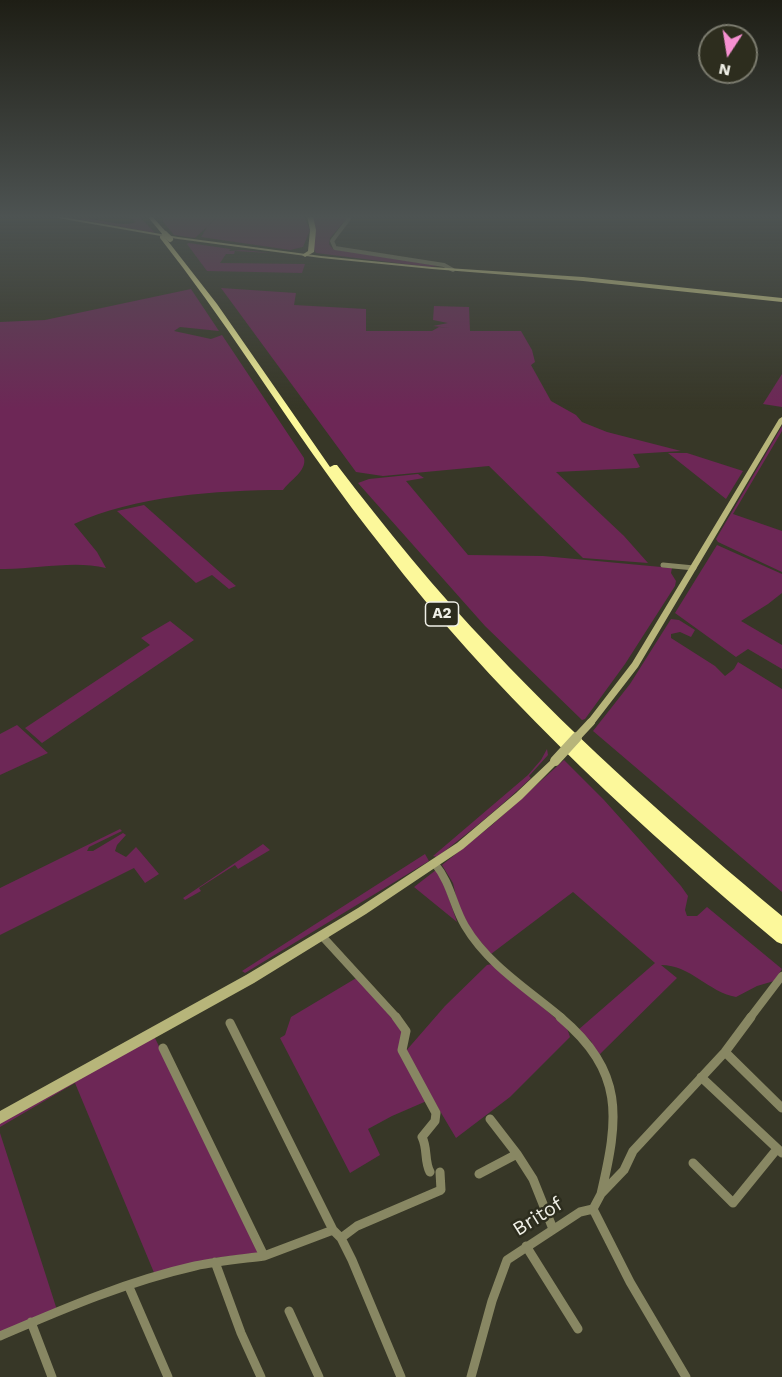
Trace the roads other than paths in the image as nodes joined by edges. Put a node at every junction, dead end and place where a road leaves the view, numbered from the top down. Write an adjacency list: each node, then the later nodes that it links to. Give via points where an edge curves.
1 (196, 280): 11 (highway, A2, via 356,508 449,622 569,748)
2 (203, 280): 9 (highway, A2, via 340,476 458,619 585,750)
3 (595, 280): 4 (main road)
4 (782, 300)
5 (782, 420): 7 (main road)
6 (663, 565): 7 (street)
7 (694, 568): 8 (main road, bridge, via 635,665 591,722 483,828)
8 (435, 864): 10 (main road); 24 (street, via 451,887 460,920 469,933 497,965 594,1051 607,1074 613,1124)
9 (782, 924)
10 (322, 936): 18 (main road); 28 (street, via 406,1031 402,1050 436,1113 422,1137 428,1154 425,1163 435,1172 441,1190 357,1226)
11 (782, 938)
12 (782, 976): 15 (street)
13 (230, 1023): 27 (street)
14 (163, 1048): 30 (street)
15 (725, 1052): 16 (street); 17 (street)
16 (701, 1077): 20 (street); 24 (street, via 633,1151 624,1170)
17 (782, 1108)
18 (0, 1118)
19 (490, 1119): 21 (street)
20 (780, 1151): 22 (street, via 733,1203)
21 (517, 1154): 23 (street); 26 (street, via 533,1179)
22 (693, 1163)
23 (479, 1174)
24 (601, 1194): 25 (street)
25 (593, 1209): 26 (street, Britof, via 580,1212); 43 (street)
26 (553, 1229): 29 (street, Britof)
27 (333, 1230): 28 (street); 30 (street)
28 (341, 1238): 42 (street)
29 (526, 1245): 35 (street); 37 (street, Britof, via 507,1260 502,1270)
30 (264, 1256): 31 (street)
31 (215, 1262): 32 (street); 40 (street)
32 (129, 1287): 34 (street); 39 (street)
33 (289, 1311): 41 (street)
34 (32, 1322): 36 (street); 38 (street)
35 (578, 1329)
36 (0, 1336)
37 (473, 1375)
38 (52, 1377)
39 (168, 1377)
40 (261, 1377)
41 (319, 1377)
42 (401, 1377)
43 (686, 1377)

